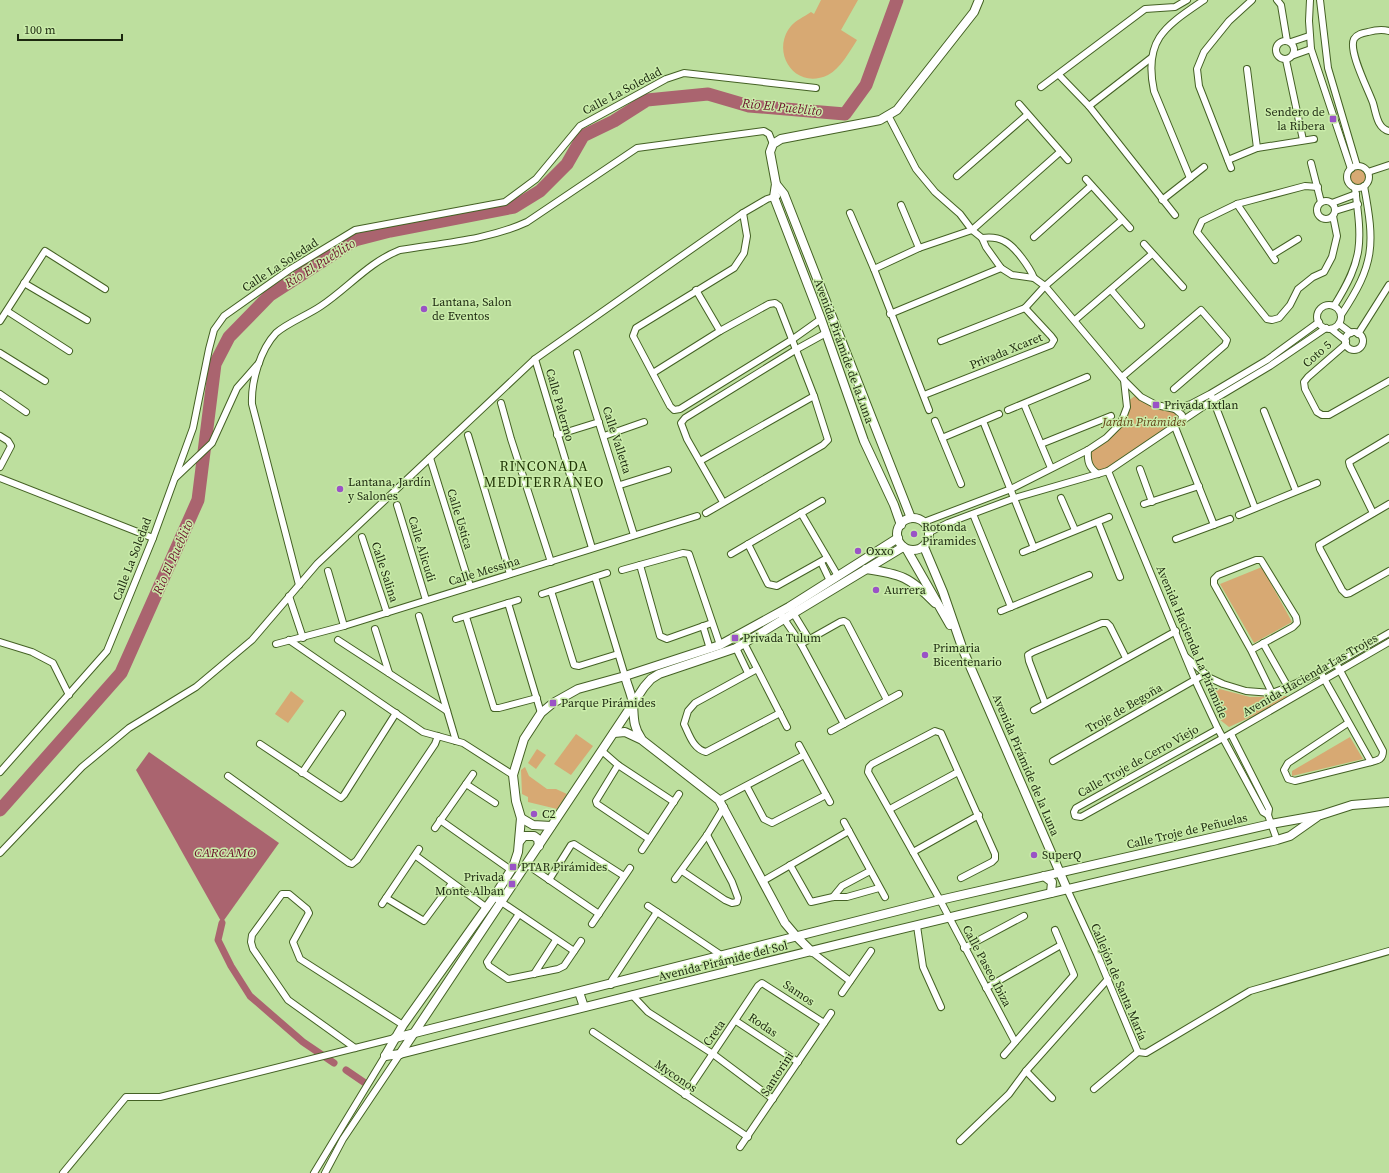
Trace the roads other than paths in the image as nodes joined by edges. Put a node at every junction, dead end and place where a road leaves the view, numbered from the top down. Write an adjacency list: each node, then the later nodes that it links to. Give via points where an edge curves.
1 (979, 0): 24 (street, via 974,12 897,110)
2 (1187, 0): 8 (street)
3 (1204, 0): 9 (street)
4 (1252, 0): 32 (street, via 1229,21 1204,52 1197,69 1199,86)
5 (1277, 0): 12 (street, via 1281,5)
6 (1310, 0): 11 (street)
7 (1320, 0): 35 (street, via 1328,68)
8 (1169, 8): 9 (street); 18 (street, via 1145,9)
9 (1175, 20): 15 (street, via 1156,40)
10 (1389, 31): 25 (street, via 1378,30 1359,34 1354,39 1353,52 1379,124)
11 (1309, 36): 12 (street); 13 (street)
12 (1289, 41): 14 (street, via 1294,49); 16 (street, via 1278,44 1276,52 1278,57)
13 (1311, 49): 14 (street); 38 (street)
14 (1294, 55): 16 (street)
15 (1151, 58): 22 (street); 41 (street, via 1154,90)
16 (1286, 60): 27 (street)
17 (1247, 69): 29 (street)
18 (1059, 75): 19 (street); 22 (street)
19 (1041, 87)
20 (816, 88): 151 (street, Calle La Soledad, via 684,73 666,79 580,126 536,179 505,202 355,230 289,270 224,316 214,330 193,428)
21 (1020, 104): 23 (street)
22 (1089, 106): 50 (street)
23 (1027, 115): 30 (street); 40 (street)
24 (889, 116): 28 (street, via 880,120 786,138); 62 (street, via 916,169)
25 (1389, 130)
26 (1314, 139): 27 (street)
27 (1303, 140): 29 (street)
28 (773, 144): 43 (street, Avenida Pirámide de la Luna, via 770,152); 105 (street, via 769,134 764,131 638,148 527,222 513,228 488,235 400,250 388,255 322,306 277,333 268,344)
29 (1257, 148): 32 (street)
30 (1060, 152): 31 (street); 62 (street)
31 (1068, 160)
32 (1228, 160): 37 (street)
33 (1311, 162): 46 (street)
34 (1389, 165): 39 (street)
35 (1357, 166): 38 (street); 39 (street)
36 (1204, 167): 41 (street)
37 (1231, 168)
38 (1351, 169): 47 (street, via 1347,178)
39 (1368, 172): 45 (street, via 1368,182)
40 (957, 176)
41 (1190, 178): 50 (street)
42 (1086, 179): 44 (street)
43 (776, 184): 48 (street, Avenida Pirámide de la Luna); 49 (street, Avenida Pirámide de la Luna)
44 (1091, 186): 60 (street); 65 (street)
45 (1364, 186): 47 (street); 85 (street, via 1371,233 1370,254 1357,290)
46 (1318, 187): 51 (street); 53 (street, via 1305,186)
47 (1356, 191): 52 (street); 54 (street)
48 (784, 194): 49 (street); 63 (street, Avenida Pirámide de la Luna)
49 (774, 197): 56 (street); 64 (street, Avenida Pirámide de la Luna)
50 (1162, 200): 59 (street)
51 (1321, 202): 52 (street); 58 (street, via 1317,207 1319,216 1324,219)
52 (1332, 203): 58 (street)
53 (1237, 204): 58 (street, via 1202,221 1197,232 1267,319 1272,320 1279,318 1290,305 1298,289 1324,272 1332,257 1337,236); 67 (street, via 1273,258)
54 (1358, 204): 58 (street); 81 (street, via 1361,234 1359,254 1348,285)
55 (902, 205): 69 (street)
56 (743, 213): 79 (street, via 747,236 744,253 734,268); 104 (street)
57 (850, 213): 71 (street)
58 (1334, 213)
59 (1174, 215)
60 (1122, 220): 61 (street); 76 (street)
61 (1130, 228)
62 (972, 230): 66 (street); 69 (street)
63 (799, 233): 64 (street); 174 (street, Avenida Pirámide de la Luna)
64 (788, 237): 86 (street, Avenida Pirámide de la Luna)
65 (1034, 237)
66 (982, 238): 72 (street); 73 (street, via 992,237 1005,241 1030,267)
67 (1298, 239)
68 (1144, 244): 70 (street)
69 (919, 248): 71 (street)
70 (1152, 254): 77 (street); 80 (street)
71 (874, 268): 84 (street)
72 (1000, 268): 73 (street, via 1012,275); 84 (street)
73 (1034, 278): 76 (street)
74 (24, 283): 78 (street, via 45,251); 83 (street); 88 (street)
75 (1389, 285): 96 (street, Coto 5)
76 (1045, 286): 82 (street); 89 (street)
77 (1183, 287)
78 (105, 290)
79 (696, 290): 94 (street); 106 (street, via 634,331 633,336)
80 (1111, 290): 89 (street); 92 (street)
81 (1334, 306): 85 (street); 90 (street, via 1326,306 1320,310)
82 (1025, 308): 98 (street); 115 (street, Privada Xcaret, via 1054,340 1051,345)
83 (7, 311): 87 (street); 101 (street)
84 (890, 314): 115 (street)
85 (1341, 315): 91 (street)
86 (821, 319): 95 (street, Avenida Pirámide de la Luna); 97 (street)
87 (0, 320)
88 (87, 320)
89 (1075, 320): 108 (street)
90 (1318, 322): 93 (street); 113 (street, via 1267,360)
91 (1339, 324): 93 (street); 96 (street)
92 (1141, 325)
93 (1329, 328): 99 (street); 117 (street)
94 (720, 330): 97 (street, via 769,304 775,304 779,306); 106 (street)
95 (826, 333): 100 (street); 178 (street, Avenida Pirámide de la Luna, via 864,441)
96 (1355, 333): 99 (street, Coto 5); 99 (street, via 1363,341 1358,349 1350,349)
97 (793, 340): 100 (street); 106 (street, via 680,409 674,410 670,406)
98 (941, 341)
99 (1346, 342): 110 (street, Coto 5, via 1304,382 1317,412 1329,415)
100 (797, 349): 114 (street); 143 (street, via 680,423)
101 (69, 351)
102 (0, 353): 109 (street)
103 (577, 353): 130 (street, Calle Valletta)
104 (535, 359): 135 (street, Calle Palermo); 142 (street)
105 (259, 364): 151 (street, via 237,388 212,443); 209 (street, via 252,404)
106 (653, 373)
107 (1087, 377): 120 (street)
108 (1123, 378): 111 (street, via 1201,310 1227,340 1225,345); 116 (street); 118 (street)
109 (45, 381)
110 (1389, 381)
111 (1174, 389)
112 (0, 394): 125 (street)
113 (1210, 394): 117 (street); 121 (street)
114 (814, 396): 143 (street); 161 (street, via 828,440)
115 (924, 396): 122 (street)
116 (1141, 397): 118 (street, via 1135,396); 121 (street, via 1156,405)
117 (1213, 400): 132 (street); 166 (street)
118 (1128, 401): 141 (street, via 1121,423 1106,438)
119 (501, 403): 195 (street)
120 (1024, 404): 123 (street); 140 (street)
121 (1175, 409): 132 (street, via 1182,415)
122 (929, 410)
123 (1008, 410)
124 (1264, 411): 157 (street)
125 (26, 412)
126 (1000, 414): 129 (street)
127 (1111, 416): 140 (street)
128 (934, 421): 138 (street)
129 (983, 421): 138 (street); 156 (street)
130 (599, 422): 135 (street); 137 (street, Calle Valletta)
131 (644, 422): 137 (street)
132 (1181, 422): 133 (street)
133 (1175, 427): 148 (street); 155 (street)
134 (468, 435): 203 (street)
135 (557, 435): 189 (street, Calle Palermo)
136 (0, 436): 144 (street, via 11,446)
137 (604, 436): 154 (street, Calle Valletta)
138 (942, 438): 153 (street)
139 (1389, 438): 167 (street, via 1349,462)
140 (1041, 444): 145 (street)
141 (1088, 450): 145 (street); 149 (street, via 1088,462 1092,470)
142 (430, 458): 209 (street, via 317,564); 210 (street, Calle Ustica)
143 (700, 461): 161 (street)
144 (0, 467)
145 (1050, 468): 156 (street)
146 (1140, 469): 162 (street)
147 (668, 470): 154 (street)
148 (1108, 471): 149 (street); 230 (street, Avenida Hacienda La Pirámide)
149 (1098, 474): 158 (street)
150 (0, 478): 184 (street)
151 (174, 479): 184 (street, Calle La Soledad)
152 (1317, 483): 157 (street)
153 (960, 484)
154 (620, 485): 182 (street, Calle Valletta)
155 (1199, 486): 162 (street); 179 (street)
156 (1011, 489): 158 (street); 176 (street)
157 (1296, 491): 166 (street)
158 (1015, 498): 170 (street); 191 (street)
159 (1061, 498): 180 (street)
160 (822, 501): 169 (street)
161 (723, 502): 168 (street)
162 (1152, 502): 163 (street)
163 (1144, 504)
164 (1389, 504): 167 (street)
165 (397, 505): 214 (street, Calle Alicudi)
166 (1255, 508): 171 (street)
167 (1373, 512): 201 (street, via 1323,542 1319,545 1320,549 1346,594)
168 (706, 513)
169 (801, 513): 187 (street); 194 (street)
170 (973, 514): 181 (street); 217 (street)
171 (1239, 514)
172 (697, 516): 182 (street, Calle Messina)
173 (1109, 517): 177 (street)
174 (911, 518): 176 (street); 178 (street)
175 (1230, 519): 179 (street)
176 (924, 522): 181 (street)
177 (1098, 522): 180 (street); 207 (street)
178 (901, 525): 185 (street)
179 (1214, 525): 186 (street)
180 (1075, 530): 191 (street)
181 (930, 532): 188 (street, via 929,540)
182 (634, 535): 189 (street, Calle Messina)
183 (362, 537): 221 (street, Calle Salina)
184 (153, 538): 263 (street, Calle La Soledad, via 107,651)
185 (898, 538): 190 (street); 205 (street)
186 (1176, 538)
187 (748, 544): 193 (street); 196 (street, via 768,584 772,586 777,586)
188 (924, 547): 190 (street, via 913,551); 244 (street, Avenida Pirámide de la Luna)
189 (592, 548): 195 (street, Calle Messina)
190 (905, 548): 198 (street); 219 (street, Avenida Pirámide de la Luna)
191 (1034, 548): 192 (street)
192 (1023, 552)
193 (731, 554)
194 (829, 560): 196 (street); 205 (street)
195 (551, 562): 203 (street, Calle Messina)
196 (822, 564): 208 (street)
197 (640, 565): 199 (street); 226 (street, via 683,553 689,554); 228 (street, via 660,636 667,639)
198 (866, 569): 218 (street); 219 (street, via 896,574 908,579)
199 (622, 570)
200 (328, 571): 227 (street)
201 (1389, 571)
202 (607, 573): 206 (street)
203 (510, 574): 210 (street, Calle Messina)
204 (1089, 575): 217 (street)
205 (838, 576): 208 (street)
206 (594, 577): 211 (street); 248 (street)
207 (1120, 577)
208 (830, 581): 218 (street)
209 (299, 585): 213 (street)
210 (470, 586): 214 (street, Calle Messina)
211 (551, 590): 212 (street); 248 (street, via 574,665)
212 (542, 594)
213 (289, 596): 232 (street); 327 (street, via 252,640 196,687 129,728 82,767)
214 (426, 600): 221 (street, Calle Messina)
215 (518, 600): 216 (street)
216 (508, 603): 224 (street); 264 (street)
217 (1011, 607): 220 (street)
218 (791, 610): 223 (street); 233 (street)
219 (942, 610): 244 (street, Avenida Pirámide de la Luna)
220 (1001, 611)
221 (387, 613): 227 (street, Calle Messina)
222 (419, 616): 269 (street)
223 (782, 616): 239 (street); 241 (street); 242 (street)
224 (466, 617): 225 (street); 264 (street, via 494,708)
225 (456, 619)
226 (712, 625): 228 (street); 242 (street)
227 (344, 626): 232 (street, Calle Messina)
228 (704, 628): 243 (street)
229 (375, 629): 254 (street)
230 (1176, 631): 247 (street, Avenida Hacienda La Pirámide); 249 (street)
231 (1389, 633): 250 (street, Avenida Hacienda Las Trojes)
232 (302, 638): 234 (street, Calle Messina)
233 (809, 639): 241 (street); 265 (street, via 840,622 847,623)
234 (289, 640): 240 (street, Calle Messina); 270 (street)
235 (338, 640): 254 (street)
236 (0, 642): 263 (street, via 32,652 53,663)
237 (1263, 642): 245 (street); 245 (street, via 1297,623 1261,560 1256,560 1214,579 1214,584); 260 (street)
238 (1389, 642): 252 (street, Avenida Hacienda Las Trojes)
239 (744, 643): 246 (street); 251 (street)
240 (276, 644)
241 (801, 644): 275 (street)
242 (720, 645): 243 (street)
243 (710, 649): 257 (street)
244 (963, 650): 335 (street, Avenida Pirámide de la Luna)
245 (1251, 650): 261 (street)
246 (738, 652): 255 (street); 267 (street, via 659,674 647,683)
247 (1185, 656): 256 (street, Avenida Hacienda Las Trojes); 259 (street, Avenida Hacienda La Pirámide)
248 (619, 657): 257 (street)
249 (1126, 658): 266 (street); 266 (street, via 1107,623 1033,652 1028,655 1029,661)
250 (1336, 663): 252 (street); 253 (street, Avenida Hacienda Las Trojes)
251 (757, 669): 255 (street); 272 (street)
252 (1340, 670): 258 (street, Avenida Hacienda Las Trojes); 290 (street, via 1383,751 1380,760)
253 (1321, 672): 258 (street); 260 (street, Avenida Hacienda Las Trojes)
254 (389, 673): 269 (street)
255 (748, 674): 272 (street, via 695,703 688,711 684,724 696,746 706,752)
256 (1206, 674): 259 (street, Troje de Begoña); 261 (street, Avenida Hacienda Las Trojes, via 1223,684 1246,691)
257 (625, 676): 267 (street); 271 (street, via 578,689)
258 (1324, 678): 274 (street); 280 (street, Avenida Hacienda Las Trojes)
259 (1195, 680): 277 (street, Avenida Hacienda La Pirámide); 289 (street, Troje de Begoña)
260 (1288, 688): 261 (street, Avenida Hacienda Las Trojes)
261 (1272, 693)
262 (899, 694): 265 (street)
263 (69, 695): 292 (street, Calle La Soledad)
264 (538, 699): 271 (street)
265 (887, 700): 275 (street)
266 (1046, 703): 268 (street)
267 (633, 704): 279 (street); 283 (street, via 635,729)
268 (1034, 710)
269 (447, 711): 284 (street)
270 (396, 713): 281 (street, via 423,732); 294 (street, via 343,797 339,798)
271 (541, 713): 296 (street, via 524,739)
272 (780, 713): 276 (street)
273 (342, 714): 294 (street)
274 (1348, 722): 290 (street); 290 (street, via 1288,763 1284,770 1288,778 1294,781)
275 (844, 724): 278 (street)
276 (787, 727)
277 (1218, 729): 282 (street, Avenida Hacienda La Pirámide); 311 (street, Calle Troje de Cerro Viejo, via 1076,808)
278 (831, 731)
279 (614, 733): 283 (street, via 625,732); 287 (street)
280 (1230, 734): 282 (street, Avenida Hacienda Las Trojes); 308 (street, Avenida Hacienda La Pirámide, via 1269,809)
281 (438, 736): 284 (street); 297 (street, via 422,764 352,864)
282 (1223, 738): 308 (street, Avenida Hacienda La Pirámide, via 1263,812); 311 (street, Avenida Hacienda Las Trojes, via 1081,817)
283 (642, 740): 306 (street)
284 (456, 741): 296 (street)
285 (260, 744): 294 (street)
286 (799, 745): 288 (street)
287 (602, 751): 291 (street); 316 (street)
288 (804, 755): 299 (street); 301 (street)
289 (1053, 761)
290 (1371, 762)
291 (618, 765): 302 (street); 320 (street, via 596,801 597,804)
292 (0, 772)
293 (958, 772): 307 (street); 307 (street, Calle Paseo Ibiza, via 941,733 935,731 872,764 868,772); 310 (street)
294 (302, 773)
295 (473, 774): 298 (street)
296 (513, 775): 312 (street)
297 (228, 776)
298 (466, 784): 305 (street); 313 (street)
299 (747, 787): 301 (street, via 764,819 772,823); 306 (street)
300 (679, 794): 302 (street)
301 (826, 795): 303 (street)
302 (674, 802): 320 (street)
303 (830, 802)
304 (1389, 802): 309 (street, Calle Troje de Peñuelas, via 1352,805)
305 (495, 803)
306 (721, 804): 319 (street); 341 (street)
307 (890, 810): 326 (street, Calle Paseo Ibiza)
308 (1268, 815): 315 (street, Avenida Hacienda La Pirámide)
309 (1321, 815): 315 (street, Calle Troje de Peñuelas); 321 (street, Calle Troje de Peñuelas, via 1290,836)
310 (979, 816): 326 (street); 338 (street, via 995,859)
311 (1075, 816)
312 (521, 818): 316 (street, via 533,825); 322 (street)
313 (440, 820): 317 (street); 332 (street)
314 (844, 822): 318 (street)
315 (1271, 824): 321 (street, Avenida Hacienda La Pirámide); 335 (street, Calle Troje de Peñuelas)
316 (551, 826): 323 (street)
317 (435, 828)
318 (849, 831): 330 (street); 334 (street)
319 (707, 835): 333 (street); 333 (street, via 732,882 737,902 724,900)
320 (649, 839): 325 (street)
321 (1277, 840): 344 (street, Calle Troje de Peñuelas)
322 (520, 841): 323 (street, via 524,836 534,836 538,839); 332 (street)
323 (539, 846): 329 (street)
324 (419, 849): 328 (street)
325 (642, 850)
326 (913, 852): 350 (street, Calle Paseo Ibiza)
327 (0, 853)
328 (416, 856): 342 (street); 348 (street)
329 (526, 864): 340 (street); 349 (street)
330 (790, 865): 341 (street); 346 (street, via 811,902)
331 (630, 868): 336 (street)
332 (511, 870): 349 (street)
333 (682, 871): 339 (street)
334 (870, 871): 343 (street); 346 (street, via 842,886)
335 (1059, 872): 337 (street, Avenida Pirámide del Sol); 344 (street, Avenida Pirámide de la Luna)
336 (624, 876): 340 (street, via 574,844); 356 (street)
337 (1044, 876): 345 (street, via 1052,882); 350 (street, Avenida Pirámide del Sol)
338 (961, 878)
339 (675, 879)
340 (549, 880): 356 (street)
341 (763, 881): 362 (street, via 785,923)
342 (452, 883): 348 (street, via 424,921); 353 (street)
343 (879, 888): 346 (street, via 847,897); 347 (street)
344 (1067, 889): 345 (street, Avenida Pirámide del Sol); 374 (street, Callejón de Santa María)
345 (1051, 893): 358 (street, Avenida Pirámide del Sol)
346 (834, 897)
347 (885, 897)
348 (386, 898): 351 (street)
349 (498, 899): 353 (street); 355 (street); 389 (street)
350 (940, 900): 358 (street, Calle Paseo Ibiza); 362 (street, Avenida Pirámide del Sol)
351 (382, 904)
352 (648, 906): 354 (street)
353 (487, 908): 387 (street)
354 (657, 912): 371 (street); 377 (street)
355 (519, 914): 363 (street); 373 (street, via 487,962 508,979)
356 (599, 914): 359 (street)
357 (1024, 916): 366 (street)
358 (950, 919): 360 (street, Avenida Pirámide del Sol); 366 (street, Calle Paseo Ibiza)
359 (592, 924)
360 (918, 926): 370 (street, Avenida Pirámide del Sol); 383 (street, via 923,968)
361 (1054, 930): 365 (street)
362 (796, 936): 370 (street); 371 (street, Avenida Pirámide del Sol)
363 (556, 940): 367 (street); 373 (street)
364 (581, 941): 367 (street)
365 (1061, 945): 378 (street); 391 (street, via 1074,975)
366 (964, 948): 378 (street, Calle Paseo Ibiza)
367 (574, 951): 373 (street, via 564,966)
368 (871, 951): 375 (street)
369 (1389, 951): 393 (street, Callejón de Santa María, via 1250,991 1146,1053)
370 (812, 952): 372 (street, Avenida Pirámide del Sol); 375 (street)
371 (721, 955): 372 (street); 377 (street, Avenida Pirámide del Sol)
372 (733, 971): 381 (street, Avenida Pirámide del Sol)
373 (534, 974)
374 (1108, 979): 393 (street, Callejón de Santa María); 399 (street)
375 (850, 981): 380 (street)
376 (762, 983): 385 (street, Creta); 386 (street, Samos)
377 (610, 985): 379 (street, Avenida Pirámide del Sol)
378 (986, 988): 391 (street, Calle Paseo Ibiza)
379 (579, 992): 382 (street); 389 (street, Avenida Pirámide del Sol)
380 (842, 993)
381 (632, 995): 382 (street, Avenida Pirámide del Sol); 395 (street, via 648,1012)
382 (584, 1007): 394 (street, Avenida Pirámide del Sol)
383 (941, 1007)
384 (831, 1012): 386 (street, Santorini)
385 (736, 1020): 395 (street, Creta); 398 (street, Rodas)
386 (824, 1023): 398 (street, Santorini)
387 (403, 1025): 390 (street); 392 (street, via 300,959 293,946 293,940 308,912 289,894 282,894 252,935 253,949 288,1000)
388 (593, 1032): 403 (street, Myconos)
389 (414, 1033): 390 (street, Avenida Pirámide del Sol); 394 (street)
390 (395, 1038): 392 (street); 397 (street)
391 (1015, 1042): 396 (street)
392 (355, 1048): 409 (street, via 160,1097 126,1097)
393 (1138, 1052): 401 (street)
394 (400, 1054): 397 (street, Avenida Pirámide del Sol); 402 (street)
395 (713, 1054): 403 (street, Creta); 405 (street)
396 (1004, 1055)
397 (384, 1056): 400 (street)
398 (798, 1062): 405 (street, Santorini)
399 (1026, 1071): 404 (street); 407 (street, via 1009,1094)
400 (367, 1087): 402 (street); 410 (street)
401 (1094, 1089)
402 (375, 1091): 411 (street, via 343,1139)
403 (686, 1095): 406 (street, Myconos)
404 (1052, 1098)
405 (773, 1099): 406 (street, Santorini)
406 (748, 1137): 408 (street, Santorini)
407 (960, 1141)
408 (740, 1147)
409 (63, 1173)
410 (314, 1173)
411 (325, 1173)

